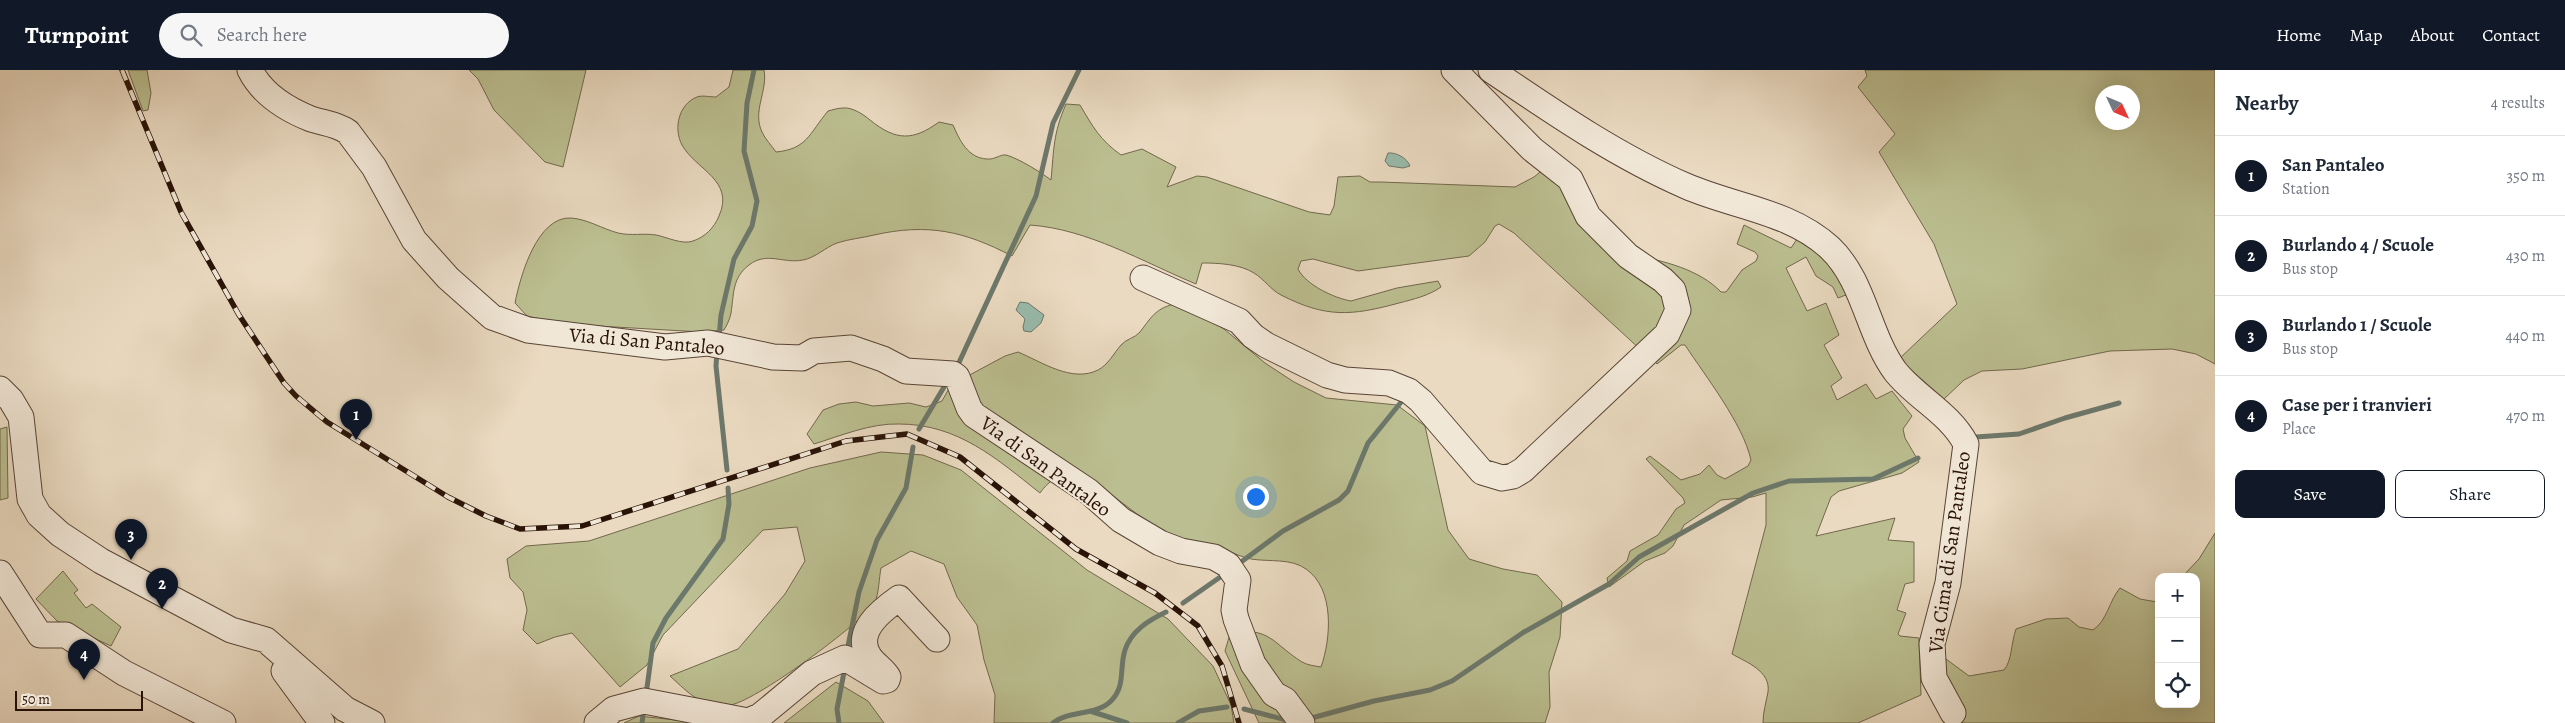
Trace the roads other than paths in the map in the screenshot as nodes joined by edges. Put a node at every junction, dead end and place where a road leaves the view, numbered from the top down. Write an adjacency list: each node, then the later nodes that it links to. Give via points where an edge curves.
1 (250, 70): 14 (street, Via di San Pantaleo, via 271,97 310,118 348,132 374,168 414,240 448,278 492,317 528,330 665,346 708,343 773,357 802,358 814,351 851,348 884,359 906,371 953,374 974,414 1088,491 1121,520 1160,543 1214,557 1228,564 1238,580 1234,610 1253,664 1274,694 1285,700)
2 (1454, 70): 4 (street, via 1532,149 1570,179 1588,216 1628,256 1663,280 1676,298 1678,310 1667,334 1523,470 1502,478 1482,472 1409,391 1389,383 1345,380 1327,375 1266,345 1239,321)
3 (1491, 70): 9 (street, Via Cima di San Pantaleo, via 1564,119 1656,172 1687,187 1788,220 1805,229 1830,248 1844,265 1896,372 1950,421 1966,444 1948,583 1932,644 1934,678)
4 (1143, 278)
5 (0, 389): 7 (street, via 11,400 20,417 30,498 38,516 101,561)
6 (0, 573): 10 (street, via 38,634 45,637 67,636 124,673)
7 (231, 630): 11 (street, via 292,679); 12 (street, via 266,640 345,709)
8 (937, 639): 13 (street, via 899,598 878,615 866,635 868,656 888,676 887,680 883,681 845,658 812,673 760,716 748,721 644,702 614,709)
9 (1953, 713)
10 (223, 723)
11 (322, 723)
12 (372, 723)
13 (597, 723)
14 (1302, 723)

